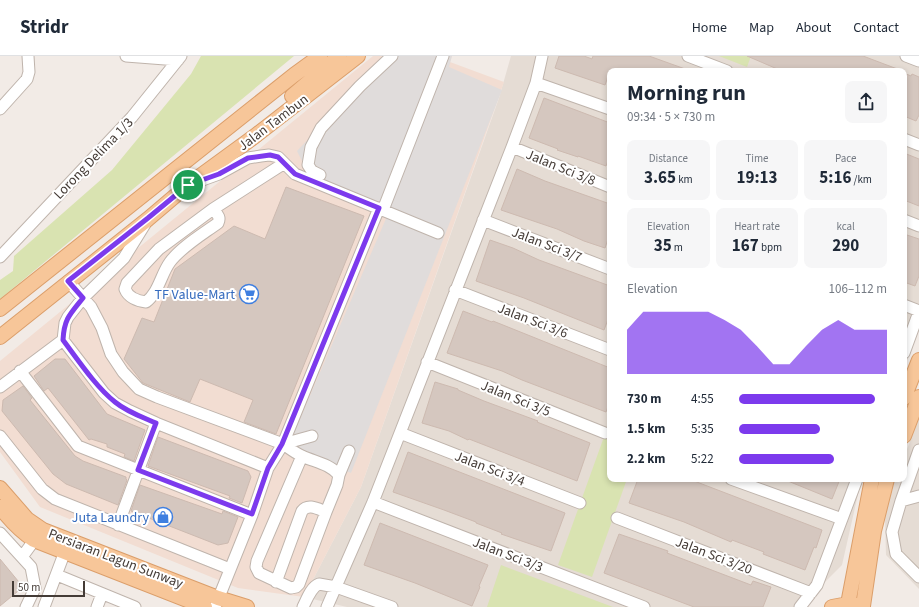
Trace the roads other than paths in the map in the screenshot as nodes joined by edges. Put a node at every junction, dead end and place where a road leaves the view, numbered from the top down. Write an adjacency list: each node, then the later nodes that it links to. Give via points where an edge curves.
1 (28, 56): 16 (street, via 27,80)
2 (126, 56): 11 (street)
3 (320, 56): 38 (main road, Jalan Tambun)
4 (339, 56): 17 (main road, via 282,105)
5 (358, 56): 17 (main road, Jalan Tambun)
6 (392, 56): 22 (street, via 321,128 311,147 308,165 312,171)
7 (443, 56): 26 (street)
8 (542, 56): 14 (street)
9 (688, 56): 13 (street)
10 (906, 56): 12 (street)
11 (180, 58): 32 (street, Lorong Delima 1/3, via 132,117)
12 (919, 61)
13 (719, 68)
14 (536, 83): 15 (street); 20 (street)
15 (607, 108)
16 (0, 109)
17 (255, 136): 23 (main road, Jalan Tambun)
18 (907, 140): 19 (street)
19 (919, 145)
20 (512, 147): 24 (street, Jalan Sci 3/8); 28 (street)
21 (284, 164): 23 (street, via 278,157 270,155 248,158 219,174); 25 (street); 26 (street, via 295,174)
22 (320, 175)
23 (188, 185): 27 (main road, Jalan Tambun)
24 (607, 186)
25 (213, 209): 25 (street, via 219,216 218,223 177,254 169,263 152,297 146,302 127,295 126,283 159,249)
26 (381, 209): 31 (street); 56 (street)
27 (148, 218): 34 (main road, Jalan Tambun); 36 (street, via 124,258)
28 (483, 220): 33 (street, Jalan Sci 3/7); 35 (street)
29 (907, 221): 30 (street)
30 (919, 226)
31 (438, 233)
32 (0, 257)
33 (607, 268)
34 (68, 281): 36 (street); 40 (main road, Jalan Tambun)
35 (456, 290): 43 (street, Jalan Sci 3/6); 45 (street)
36 (83, 298): 41 (street, via 65,323); 56 (street, via 92,307 111,354 139,389)
37 (907, 306): 39 (street)
38 (0, 309)
39 (919, 311): 42 (street)
40 (0, 337)
41 (63, 340): 46 (street); 50 (street, via 115,403)
42 (907, 345)
43 (607, 349)
44 (919, 360): 48 (main road)
45 (427, 362): 52 (street); 53 (street, Jalan Sci 3/5)
46 (20, 371): 47 (street); 61 (street, via 78,446)
47 (0, 387)
48 (907, 390)
49 (913, 403): 51 (main road)
50 (156, 423): 60 (street); 61 (street)
51 (907, 425)
52 (400, 433): 70 (street); 71 (street, Jalan Sci 3/4)
53 (605, 433)
54 (0, 436): 77 (street, via 42,489 55,499)
55 (312, 436): 56 (street)
56 (282, 444): 59 (street); 60 (street)
57 (919, 450): 69 (street)
58 (349, 451): 62 (street)
59 (302, 456): 62 (street, via 335,469); 85 (street, via 257,562 259,573)
60 (268, 468): 74 (street)
61 (138, 470): 74 (street); 77 (street)
62 (339, 475): 73 (street)
63 (739, 482): 76 (street)
64 (856, 482): 76 (street)
65 (871, 482): 90 (main road)
66 (886, 482): 103 (main road, via 874,531)
67 (0, 488): 79 (main road, Persiaran Lagun Sunway)
68 (919, 496): 69 (street)
69 (901, 501): 84 (street, via 892,532 896,554)
70 (373, 502): 86 (street); 100 (street, Jalan Sci 3/3)
71 (580, 503)
72 (0, 507): 79 (main road, Persiaran Lagun Sunway, via 23,533)
73 (326, 512): 85 (street, via 308,506 302,511); 85 (street, via 300,584 292,588)
74 (252, 514): 82 (street)
75 (617, 518): 87 (street, Jalan Sci 3/20)
76 (842, 519): 87 (street, via 817,585)
77 (118, 525): 82 (street)
78 (0, 533): 81 (street)
79 (38, 535): 80 (main road, Persiaran Lagun Sunway); 81 (street)
80 (67, 546): 83 (street); 89 (main road, Persiaran Lagun Sunway); 95 (main road, Persiaran Lagun Sunway)
81 (22, 557): 91 (street, via 31,568 35,588)
82 (230, 569): 89 (street)
83 (57, 575): 88 (street); 92 (street)
84 (919, 577)
85 (276, 582)
86 (336, 587): 97 (street, via 316,584); 98 (street); 99 (street)
87 (811, 593): 101 (street)
88 (102, 594): 93 (street); 94 (street)
89 (216, 602): 96 (main road, Persiaran Lagun Sunway)
90 (848, 604): 102 (main road); 103 (main road)
91 (26, 607)
92 (44, 607)
93 (97, 607)
94 (135, 607)
95 (205, 607)
96 (247, 607)
97 (303, 607)
98 (328, 607)
99 (392, 607)
100 (644, 607)
101 (800, 607)
102 (832, 607)
103 (864, 607)

